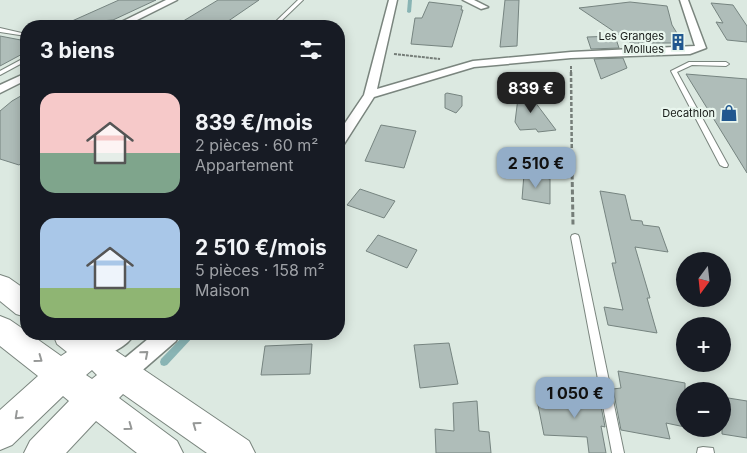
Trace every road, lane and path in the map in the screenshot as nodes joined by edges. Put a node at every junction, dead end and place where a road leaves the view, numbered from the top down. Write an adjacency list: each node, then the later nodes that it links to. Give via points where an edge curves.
1 (173, 0): 7 (street)
2 (302, 0): 8 (lane)
3 (393, 0): 11 (street)
4 (468, 0): 6 (street)
5 (684, 0): 12 (street, via 702,48)
6 (484, 8)
7 (131, 20)
8 (280, 20)
9 (0, 30): 10 (lane)
10 (20, 34)
11 (381, 52): 14 (path); 19 (street)
12 (571, 55): 14 (street); 22 (path, via 572,218)
13 (20, 62): 16 (lane)
14 (473, 64): 19 (street)
15 (726, 64): 21 (lane, via 691,63 674,71)
16 (0, 73)
17 (20, 79): 18 (street)
18 (0, 90)
19 (370, 94): 20 (street)
20 (345, 132)
21 (724, 165)
22 (576, 236): 37 (lane)
23 (0, 286): 24 (main road)
24 (20, 301)
25 (0, 329): 31 (main road, one-way to 31)
26 (76, 340): 29 (main road)
27 (113, 340): 29 (street)
28 (162, 340): 30 (street, one-way to 28)
29 (92, 351): 30 (main road); 31 (main road)
30 (122, 374): 32 (main road); 36 (main road, one-way to 30)
31 (62, 375): 32 (main road); 33 (main road, one-way to 33)
32 (93, 400): 34 (main road); 35 (main road, one-way to 35)
33 (0, 433)
34 (42, 453)
35 (165, 453)
36 (236, 453)
37 (618, 453)
38 (703, 453): 39 (lane)
39 (708, 453)

